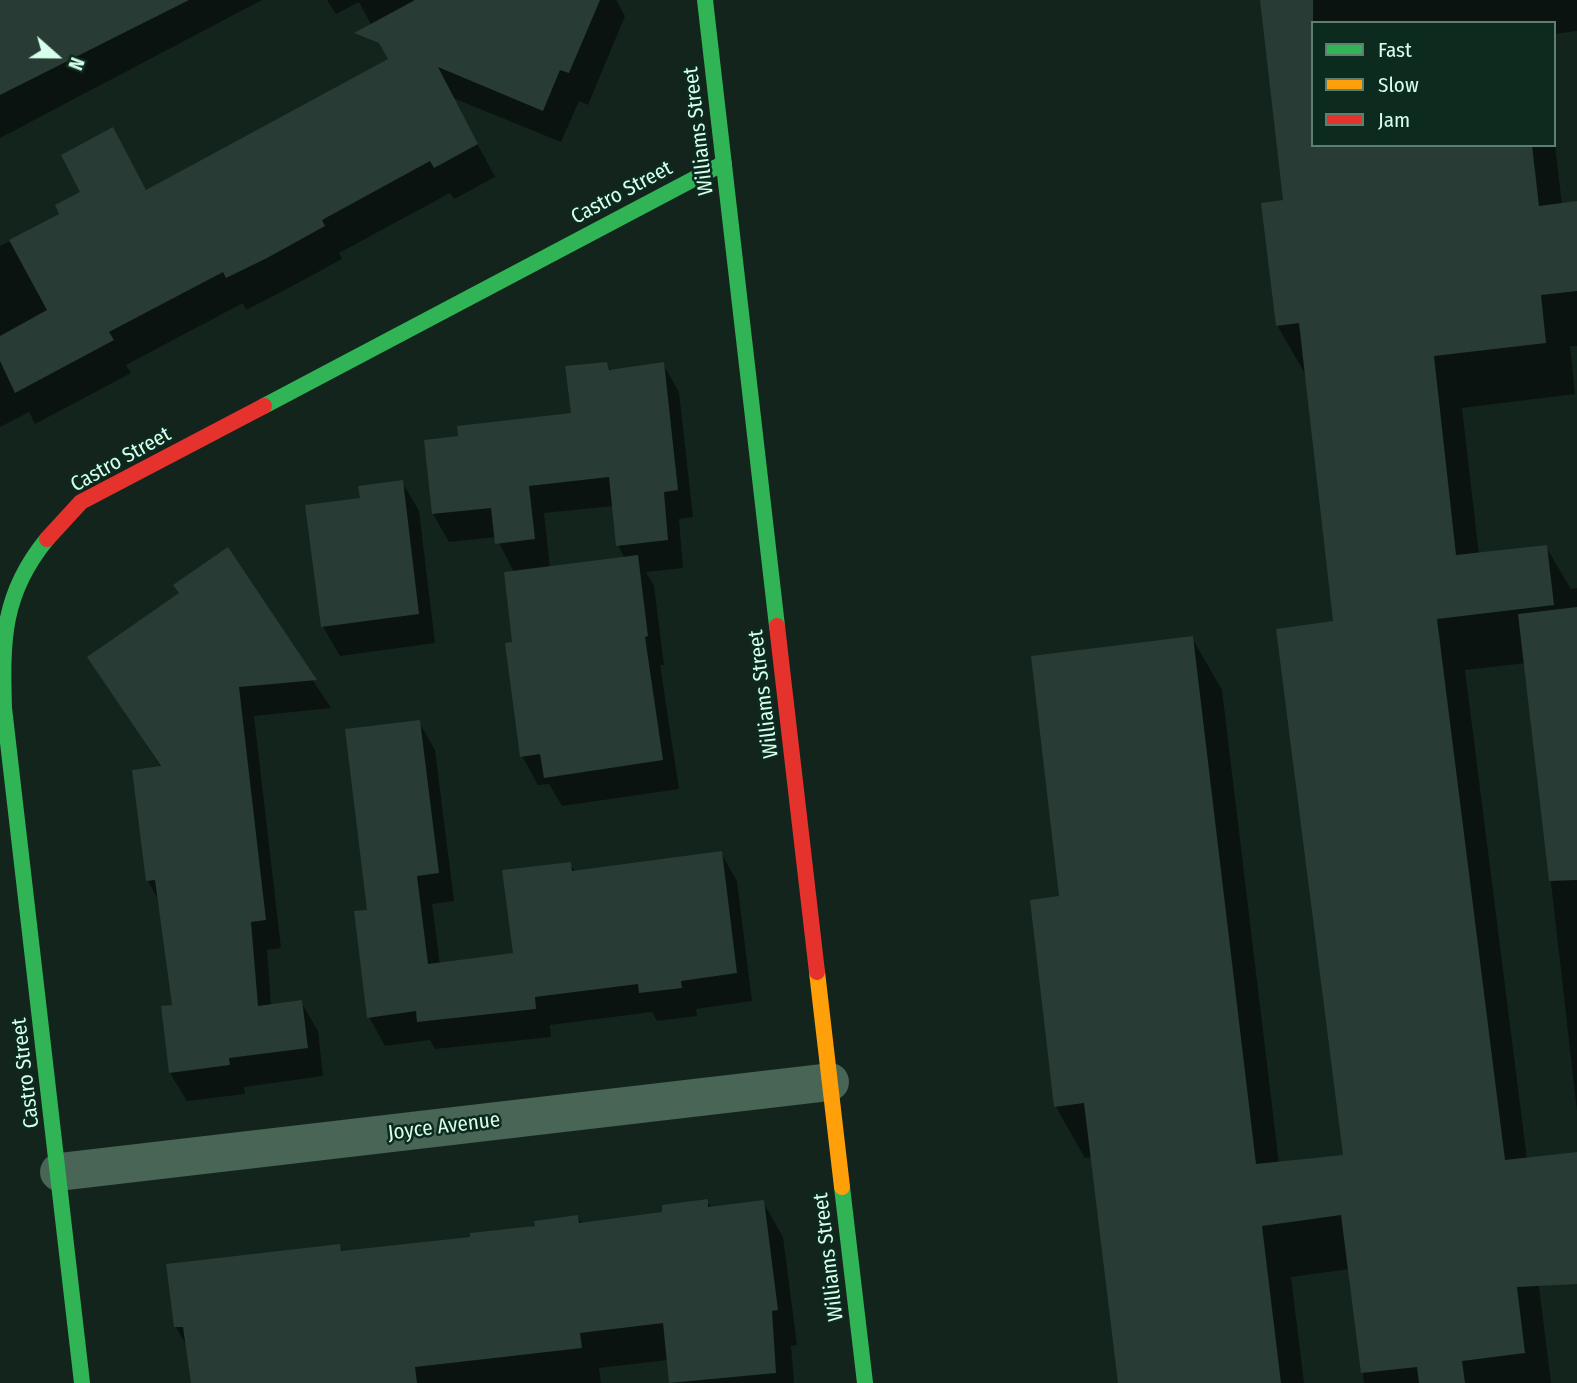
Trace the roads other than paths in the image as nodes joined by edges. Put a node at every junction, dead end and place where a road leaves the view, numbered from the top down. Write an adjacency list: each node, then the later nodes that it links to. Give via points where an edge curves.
1 (705, 0): 2 (street, Williams Street)
2 (724, 163): 3 (street, Williams Street); 4 (street, Castro Street, via 81,502 38,550 11,598 3,662 4,708)
3 (830, 1082): 4 (street, Joyce Avenue); 6 (street, Williams Street)
4 (59, 1172): 5 (street, Castro Street)
5 (82, 1383)
6 (865, 1383)

